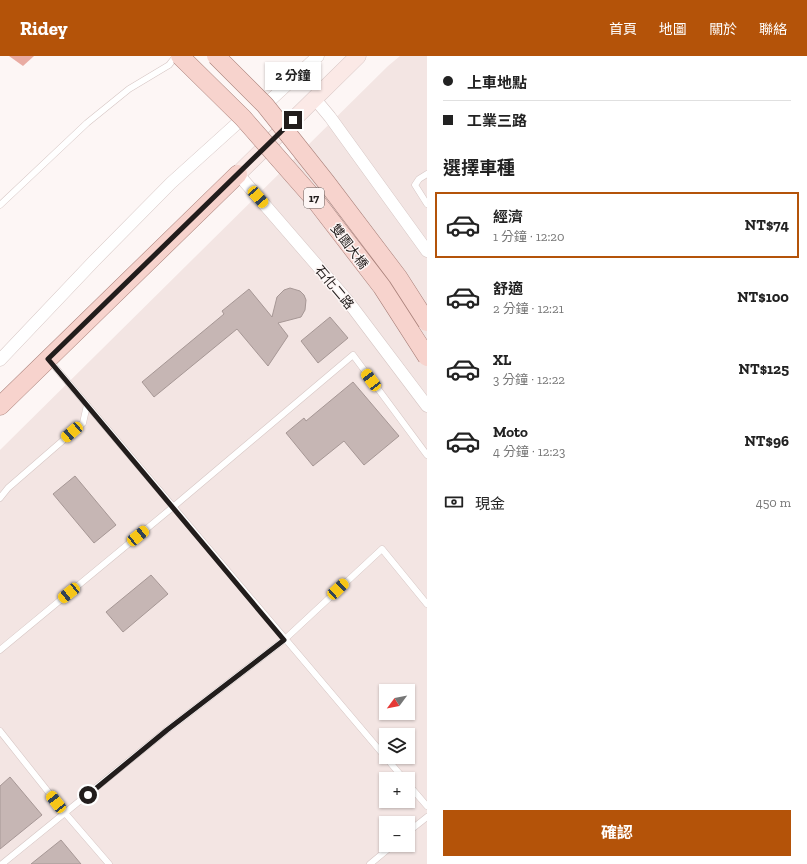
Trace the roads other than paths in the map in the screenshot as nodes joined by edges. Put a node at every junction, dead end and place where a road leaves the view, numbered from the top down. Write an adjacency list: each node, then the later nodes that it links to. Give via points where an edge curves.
1 (176, 56): 12 (lane, via 169,65 129,89 88,123)
2 (180, 56): 8 (main road, 雙園大橋 / 17, bridge)
3 (216, 56): 7 (main road, 雙園大橋 / 17, bridge)
4 (318, 56): 7 (street)
5 (358, 56): 6 (street)
6 (315, 99): 9 (street); 13 (street)
7 (265, 105): 14 (main road, 雙園大橋 / 17, bridge, via 398,277)
8 (243, 118): 15 (main road, 雙園大橋 / 17, bridge, via 320,206 382,287); 17 (street, via 171,183)
9 (238, 174): 16 (main road); 20 (street, 石化二路, via 347,300)
10 (427, 174): 11 (lane, via 415,185)
11 (427, 204)
12 (0, 206)
13 (427, 251)
14 (427, 322)
15 (427, 357)
16 (48, 359): 18 (lane); 19 (main road)
17 (0, 360)
18 (87, 405): 22 (lane, via 83,423 8,488); 23 (lane)
19 (0, 406)
20 (427, 406)
21 (427, 455): 23 (lane, via 353,355)
22 (0, 498)
23 (173, 507): 25 (lane); 26 (lane)
24 (427, 604): 25 (lane, via 382,549)
25 (284, 640): 28 (lane); 31 (lane)
26 (0, 650)
27 (0, 731): 31 (lane)
28 (398, 772)
29 (415, 792): 30 (lane)
30 (427, 806)
31 (65, 813): 35 (lane); 36 (lane)
32 (427, 817): 33 (lane)
33 (415, 826)
34 (385, 852): 37 (lane)
35 (2, 864)
36 (109, 864)
37 (370, 864)

